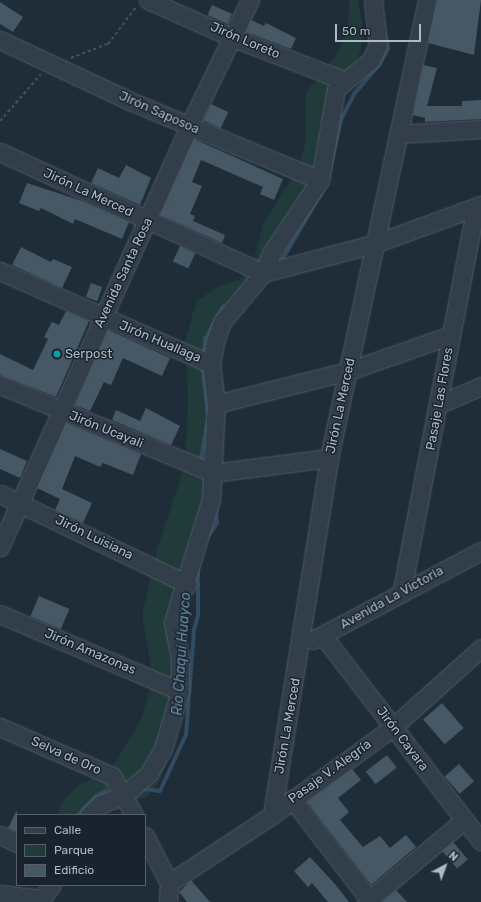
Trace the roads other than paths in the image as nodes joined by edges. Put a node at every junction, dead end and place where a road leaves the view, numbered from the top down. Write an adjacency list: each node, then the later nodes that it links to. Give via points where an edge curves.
1 (148, 0): 5 (street, Jirón Loreto)
2 (250, 0): 5 (street, Avenida Santa Rosa)
3 (373, 0): 7 (street, via 378,45 372,60)
4 (427, 0): 10 (street, Jirón La Merced)
5 (231, 37): 7 (street, Jirón Loreto); 8 (street, Avenida Santa Rosa)
6 (0, 40): 8 (street, Jirón Saposoa)
7 (343, 80): 12 (street, via 331,100 328,151)
8 (189, 126): 12 (street, Jirón Saposoa); 14 (street, Avenida Santa Rosa)
9 (481, 129): 10 (street)
10 (398, 134): 15 (street, Jirón La Merced)
11 (0, 152): 14 (street, Jirón La Merced)
12 (320, 180): 17 (street, via 272,252)
13 (479, 207): 15 (street); 19 (street, Pasaje Las Flores)
14 (148, 221): 17 (street, Jirón La Merced); 18 (street, Avenida Santa Rosa)
15 (377, 243): 17 (street); 21 (street, Jirón La Merced)
16 (0, 271): 18 (street, Jirón Huallaga)
17 (263, 273): 20 (street, via 222,322)
18 (103, 318): 20 (street, Jirón Huallaga); 26 (street, Avenida Santa Rosa)
19 (451, 334): 21 (street); 25 (street, Pasaje Las Flores)
20 (211, 364): 24 (street)
21 (348, 371): 24 (street); 27 (street, Jirón La Merced)
22 (0, 385): 26 (street, Jirón Ucayali)
23 (481, 386): 25 (street)
24 (216, 404): 28 (street)
25 (440, 404): 34 (street, Pasaje Las Flores)
26 (61, 412): 28 (street, Jirón Ucayali); 30 (street, Avenida Santa Rosa)
27 (329, 458): 28 (street); 37 (street, Jirón La Merced)
28 (213, 472): 33 (street, via 211,499)
29 (0, 494): 30 (street, Jirón Luisiana)
30 (20, 502): 31 (street, Avenida Santa Rosa); 33 (street, Jirón Luisiana)
31 (0, 546)
32 (481, 551): 34 (street, Avenida La Victoria)
33 (187, 584): 39 (street, via 173,622 180,658)
34 (402, 590): 36 (street, Avenida La Victoria)
35 (0, 614): 39 (street, Jirón Amazonas)
36 (323, 636): 37 (street, Avenida La Victoria); 41 (street, Jirón Cayara)
37 (302, 645): 46 (street, Jirón La Merced)
38 (481, 648): 41 (street, Pasaje V. Alegría)
39 (180, 691): 42 (street, via 163,749 149,773)
40 (0, 727): 42 (street, Selva de Oro, via 112,776)
41 (393, 727): 43 (street, Pasaje V. Alegría); 47 (street, Jirón Cayara)
42 (124, 794): 44 (street, via 101,804); 45 (street, Selva de Oro)
43 (292, 799): 46 (street, Pasaje V. Alegría); 56 (street)
44 (90, 814)
45 (134, 814)
46 (272, 815): 52 (street, Pasaje V. Alegría)
47 (464, 820): 50 (street, Jirón Cayara); 56 (street)
48 (0, 835): 51 (street)
49 (146, 838): 52 (street)
50 (481, 841)
51 (16, 843)
52 (169, 883): 57 (street)
53 (51, 886): 55 (street)
54 (0, 894): 55 (street)
55 (40, 900)
56 (369, 901)
57 (168, 902)

